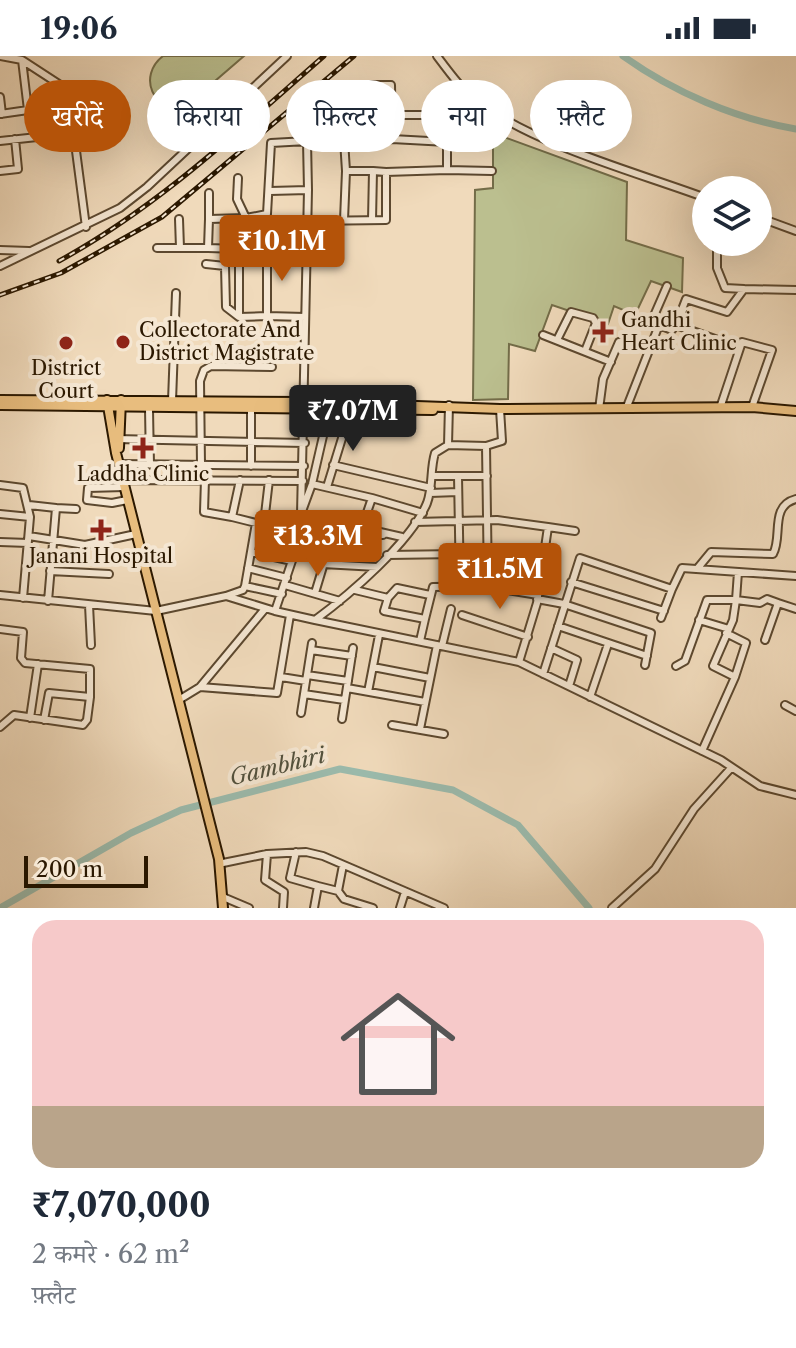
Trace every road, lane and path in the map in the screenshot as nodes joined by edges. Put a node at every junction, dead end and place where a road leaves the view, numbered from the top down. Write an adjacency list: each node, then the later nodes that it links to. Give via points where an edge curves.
1 (0, 56): 4 (street)
2 (287, 56): 36 (street, via 147,187)
3 (437, 56): 6 (street)
4 (22, 60): 5 (street); 8 (street, via 28,110)
5 (53, 80)
6 (460, 80)
7 (0, 97): 8 (street)
8 (1, 114)
9 (514, 121): 28 (street, via 560,144)
10 (24, 138): 11 (street)
11 (15, 139): 12 (street); 19 (street, via 18,169)
12 (0, 141)
13 (286, 142): 26 (street, via 271,143)
14 (76, 152): 36 (street)
15 (307, 152): 25 (street)
16 (345, 152): 20 (street)
17 (447, 152): 18 (street)
18 (447, 170): 22 (street); 23 (street)
19 (0, 171)
20 (346, 171): 21 (street); 32 (street)
21 (373, 171): 23 (street); 33 (street)
22 (492, 171)
23 (386, 172): 33 (street, via 386,220)
24 (238, 178): 29 (street, via 237,199)
25 (308, 190): 26 (street); 34 (street)
26 (270, 191): 29 (street, via 267,214)
27 (209, 193): 31 (street)
28 (692, 193)
29 (246, 218): 31 (street)
30 (179, 219): 39 (street)
31 (209, 219): 40 (street)
32 (344, 220): 33 (street); 34 (street)
33 (372, 220)
34 (307, 221): 42 (street)
35 (772, 222): 37 (street)
36 (86, 227): 45 (street)
37 (796, 231)
38 (157, 248): 39 (street)
39 (180, 248): 40 (street)
40 (208, 248): 41 (street)
41 (239, 249): 44 (street); 54 (street)
42 (307, 249): 44 (street); 55 (street)
43 (0, 250): 45 (street)
44 (267, 250): 53 (street)
45 (33, 251): 48 (street)
46 (717, 256): 50 (street, via 725,288)
47 (206, 264): 54 (street, via 225,266 226,307)
48 (0, 266)
49 (667, 286): 56 (street, via 653,318)
50 (744, 289): 51 (street); 57 (street, via 729,312 686,299)
51 (796, 290)
52 (176, 293): 65 (street)
53 (267, 316): 54 (street); 55 (street)
54 (239, 317)
55 (305, 317): 70 (street)
56 (659, 325): 57 (street, via 672,330); 78 (street)
57 (676, 325): 61 (street)
58 (543, 335): 59 (street)
59 (557, 340): 62 (street); 62 (street, via 571,312 593,318 596,323)
60 (619, 342): 63 (street)
61 (740, 348): 71 (street, via 742,342 772,350); 81 (street)
62 (585, 351): 63 (street)
63 (611, 362): 77 (street)
64 (272, 367): 69 (street, via 207,368 200,381)
65 (172, 401): 68 (main road); 69 (main road)
66 (0, 403): 67 (main road)
67 (108, 404): 68 (main road); 82 (main road)
68 (121, 404): 73 (main road); 82 (main road)
69 (200, 406): 70 (main road); 73 (main road); 74 (main road); 84 (street)
70 (306, 406): 72 (main road); 74 (main road); 80 (main road); 86 (street)
71 (752, 407): 79 (main road); 81 (main road)
72 (449, 408): 75 (main road); 76 (main road); 87 (street)
73 (149, 409): 83 (street)
74 (251, 409): 85 (street)
75 (351, 409): 80 (main road); 92 (street)
76 (500, 409): 77 (main road); 88 (street, via 502,441)
77 (599, 409): 78 (main road)
78 (626, 409): 81 (main road)
79 (796, 409)
80 (329, 410): 103 (street)
81 (719, 410)
82 (116, 439): 83 (street); 89 (main road); 89 (main road)
83 (150, 440): 84 (street); 90 (street)
84 (199, 441): 85 (street); 91 (street)
85 (251, 442): 86 (street); 93 (street)
86 (305, 443): 94 (street)
87 (448, 445): 88 (street); 95 (street, via 435,453)
88 (486, 446): 97 (street)
89 (120, 464): 90 (street); 102 (main road)
90 (150, 465): 91 (street)
91 (201, 465): 93 (street)
92 (333, 465): 105 (street); 106 (street)
93 (248, 466): 94 (street); 99 (street)
94 (304, 466): 101 (street)
95 (432, 476): 96 (street); 106 (street)
96 (458, 476): 97 (street); 107 (street)
97 (487, 476): 120 (street)
98 (205, 479): 99 (street); 102 (street); 118 (street, via 204,512)
99 (242, 480): 100 (street); 118 (street)
100 (269, 480): 101 (street); 123 (street)
101 (303, 481): 116 (street)
102 (124, 482): 110 (main road); 110 (street, via 88,488 87,501); 130 (main road)
103 (312, 484): 105 (street); 116 (street)
104 (0, 485): 111 (street, via 23,488)
105 (327, 487): 108 (street)
106 (431, 490): 107 (street); 114 (street)
107 (458, 492): 121 (street)
108 (372, 498): 114 (street); 124 (street)
109 (796, 499): 144 (street, via 782,509 773,554 711,552)
110 (127, 500): 130 (main road)
111 (29, 505): 112 (street); 117 (street)
112 (56, 508): 113 (street); 133 (street)
113 (76, 509)
114 (423, 513): 122 (street)
115 (0, 514): 117 (street)
116 (301, 514): 119 (street); 126 (street)
117 (30, 517): 132 (street)
118 (232, 517): 123 (street)
119 (337, 520): 124 (street); 128 (street)
120 (488, 520): 121 (street); 125 (street); 138 (street)
121 (459, 521): 122 (street); 136 (street)
122 (415, 522): 131 (street)
123 (260, 523): 126 (street); 135 (street)
124 (362, 527): 129 (street)
125 (548, 527): 127 (street); 141 (street)
126 (300, 528): 139 (street)
127 (575, 531)
128 (332, 535): 129 (street); 140 (street)
129 (390, 535): 131 (street)
130 (137, 537): 133 (street, via 85,545); 173 (main road)
131 (402, 537): 137 (street)
132 (28, 539): 133 (street); 134 (street); 162 (street)
133 (53, 541): 145 (street)
134 (0, 542)
135 (251, 552): 139 (street); 143 (street)
136 (459, 554): 137 (street); 152 (street)
137 (386, 555): 142 (street)
138 (490, 558): 141 (street); 153 (street)
139 (292, 561): 149 (street)
140 (323, 564): 142 (street); 156 (street)
141 (543, 564): 161 (street)
142 (377, 567): 155 (street)
143 (248, 568): 149 (street); 151 (street)
144 (697, 569): 146 (street); 154 (street, via 680,569)
145 (50, 571): 147 (street); 165 (street)
146 (738, 572): 148 (street); 164 (street)
147 (109, 574)
148 (796, 576)
149 (286, 582): 156 (street); 157 (street)
150 (571, 582): 154 (street, via 582,558); 154 (street, via 662,614); 168 (street)
151 (245, 586): 157 (street); 160 (street)
152 (460, 587): 153 (street); 159 (street, via 432,587)
153 (488, 587): 161 (street)
154 (672, 589)
155 (355, 590): 163 (street); 166 (street)
156 (315, 593): 166 (street)
157 (282, 594): 174 (street)
158 (0, 595): 162 (street)
159 (430, 595): 163 (street, via 397,588); 177 (street)
160 (226, 596): 172 (street); 173 (street)
161 (538, 597): 168 (street); 184 (street)
162 (23, 598): 165 (street)
163 (388, 598): 177 (street, via 384,611)
164 (736, 600): 167 (street); 179 (street, via 709,599); 182 (street)
165 (48, 601): 169 (street)
166 (340, 601): 178 (street)
167 (778, 603): 171 (street); 185 (street)
168 (564, 604): 180 (street); 191 (street, via 651,633)
169 (89, 605): 173 (street); 188 (street)
170 (451, 609): 189 (street)
171 (796, 609)
172 (264, 610): 174 (street); 204 (street)
173 (157, 611): 211 (main road)
174 (275, 611): 175 (street)
175 (290, 615): 178 (street); 198 (street)
176 (462, 615): 184 (street)
177 (425, 619): 186 (street)
178 (315, 620): 183 (street)
179 (699, 620): 182 (street); 195 (street, via 685,661)
180 (558, 626): 187 (street); 190 (street)
181 (0, 629): 193 (street, via 23,632 22,660)
182 (728, 631): 199 (street, via 746,643); 199 (street, via 714,667)
183 (379, 635): 186 (street); 196 (street)
184 (528, 637): 192 (street)
185 (765, 640)
186 (420, 641): 189 (street)
187 (608, 644): 191 (street); 208 (street)
188 (91, 645)
189 (439, 646): 192 (street); 201 (street)
190 (551, 648): 197 (street); 203 (street, via 577,660)
191 (647, 656): 194 (street)
192 (519, 662): 197 (street)
193 (38, 664): 207 (street, via 88,668); 215 (street)
194 (645, 665)
195 (676, 666)
196 (373, 667): 201 (street); 205 (street)
197 (543, 674): 203 (street)
198 (281, 677): 200 (street); 204 (street, via 278,691 271,695)
199 (735, 677): 222 (street)
200 (306, 678): 202 (street); 202 (street, via 311,647 352,652); 206 (street)
201 (430, 678): 210 (street)
202 (347, 684): 205 (street); 209 (street)
203 (569, 686): 208 (street)
204 (200, 687): 211 (street)
205 (368, 692): 210 (street)
206 (304, 694): 209 (street); 214 (street)
207 (90, 697): 217 (street, via 49,693); 217 (street, via 83,725)
208 (590, 697): 222 (street)
209 (344, 700): 216 (street)
210 (425, 702): 220 (street)
211 (183, 705): 227 (main road); 229 (main road)
212 (785, 705): 213 (street)
213 (796, 711)
214 (301, 713)
215 (30, 718): 217 (street); 219 (street, via 11,715)
216 (342, 719)
217 (44, 720)
218 (392, 725): 220 (street)
219 (0, 727)
220 (420, 729): 221 (street)
221 (444, 734)
222 (702, 751): 223 (street)
223 (731, 768): 224 (street, via 760,786); 236 (street, via 694,809 655,869)
224 (796, 795)
225 (296, 852): 226 (street); 228 (street); 230 (street, via 290,878)
226 (267, 854): 227 (street); 240 (street, via 265,880 284,892)
227 (223, 863): 229 (main road)
228 (343, 865): 231 (street); 232 (street)
229 (222, 879): 233 (main road)
230 (318, 886): 231 (street); 241 (street)
231 (338, 891): 234 (street)
232 (405, 892): 235 (street); 244 (street)
233 (223, 897): 237 (street); 238 (main road)
234 (344, 899): 242 (street); 243 (street)
235 (434, 906): 245 (street)
236 (614, 906)
237 (240, 907): 239 (street)
238 (223, 908)
239 (249, 908)
240 (283, 908)
241 (314, 908)
242 (342, 908)
243 (373, 908)
244 (400, 908)
245 (444, 908)

